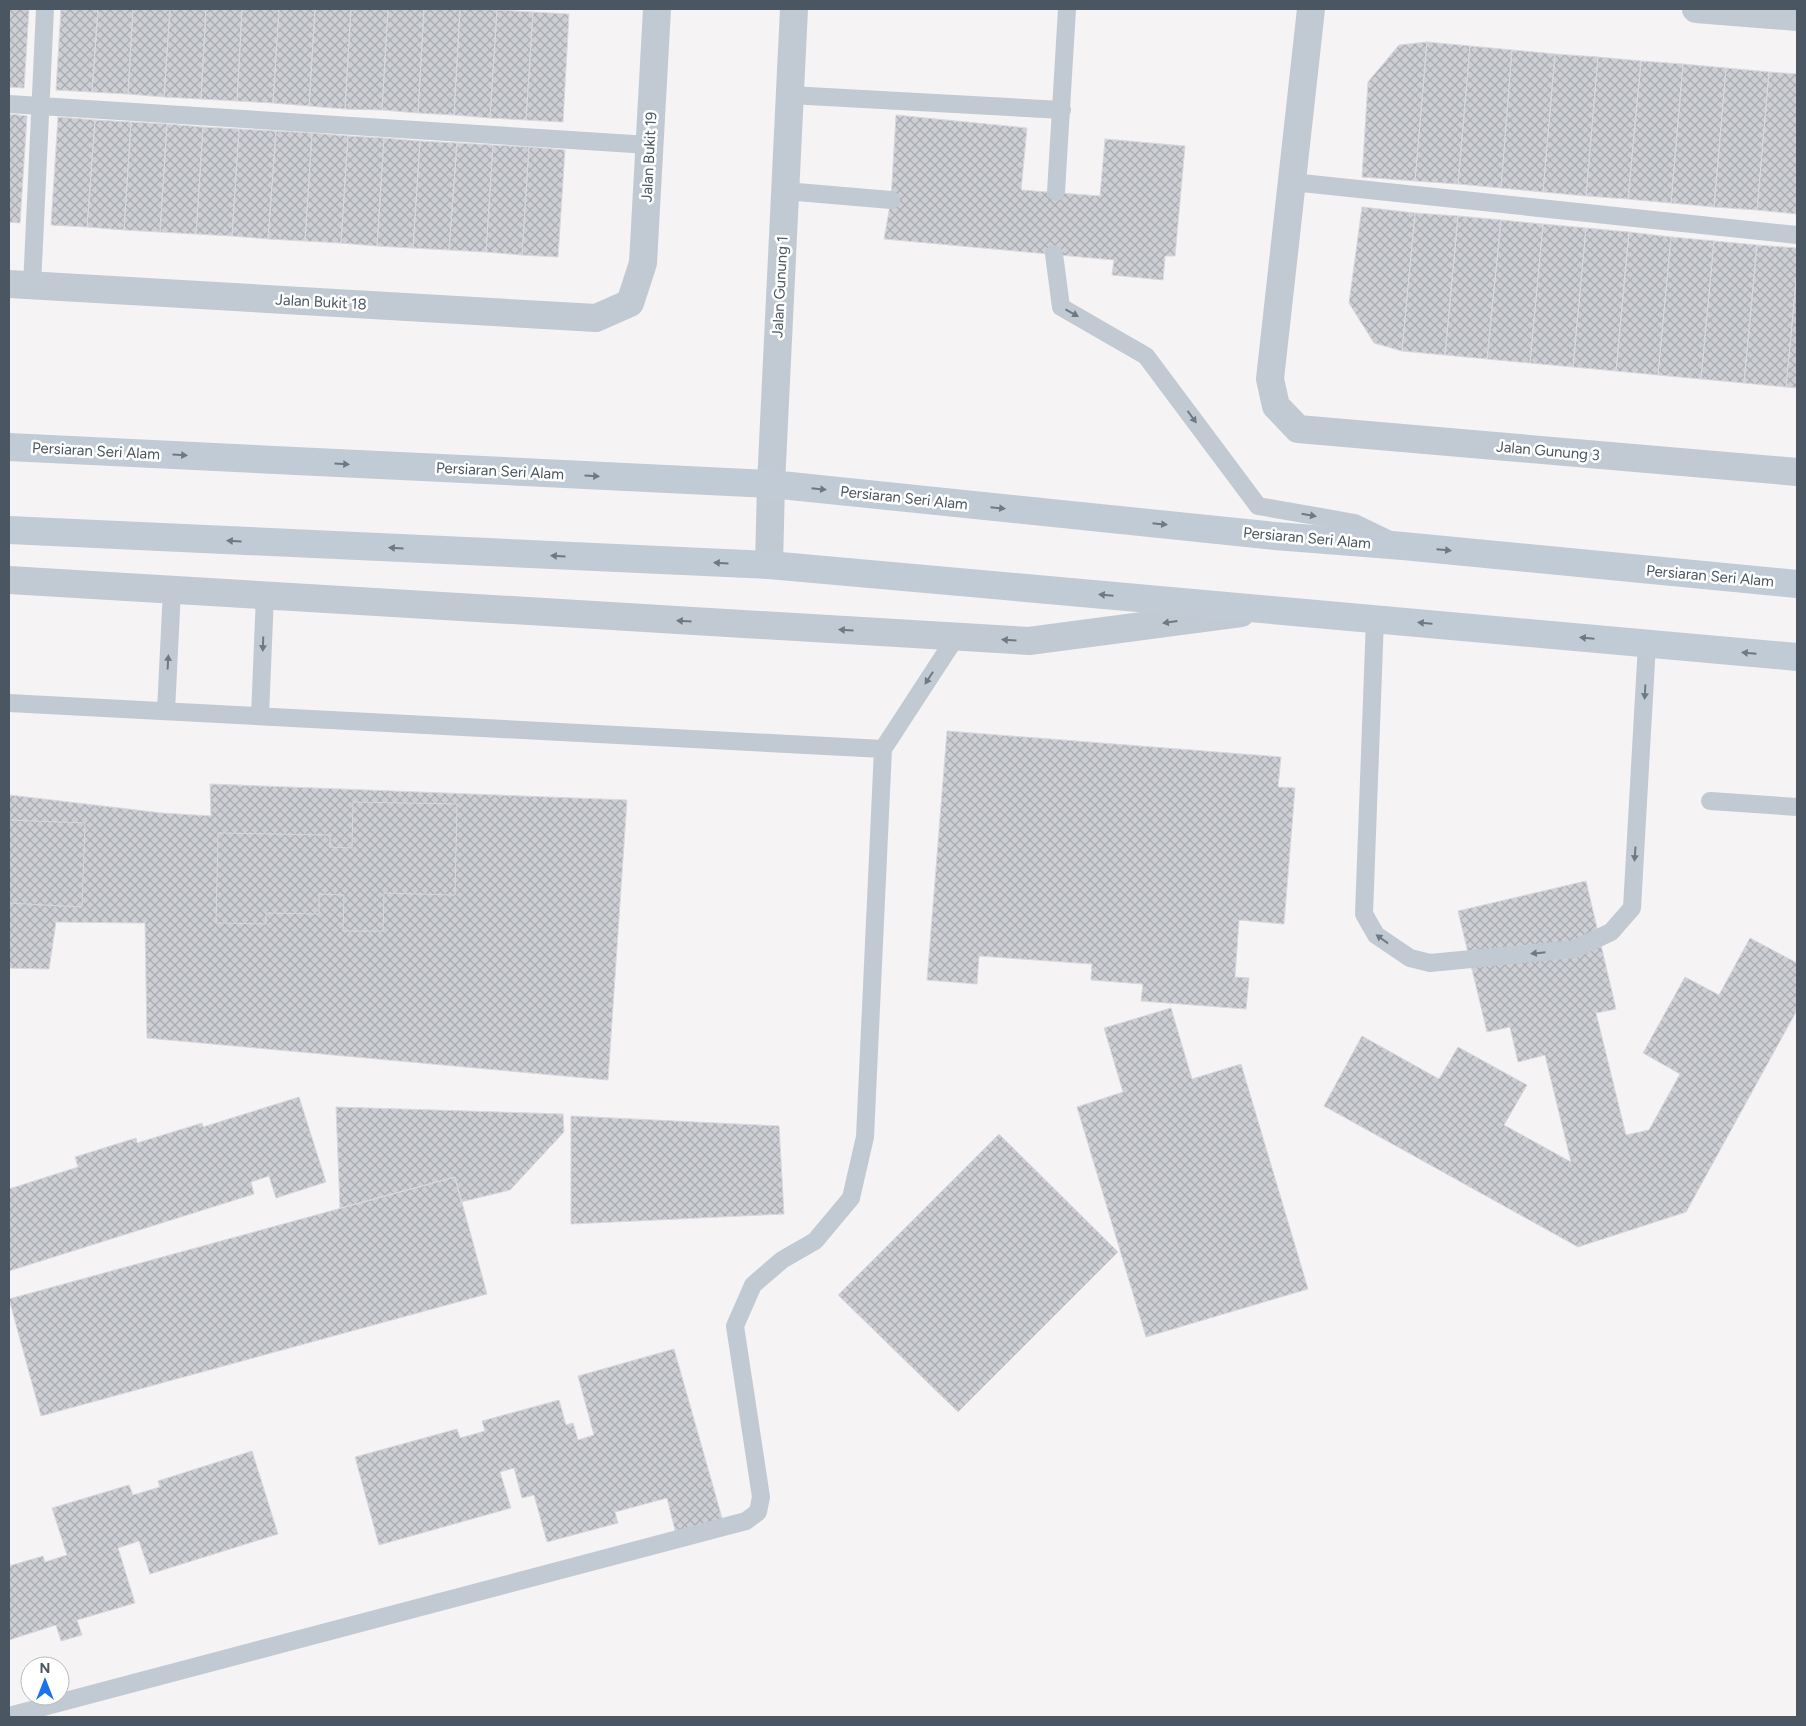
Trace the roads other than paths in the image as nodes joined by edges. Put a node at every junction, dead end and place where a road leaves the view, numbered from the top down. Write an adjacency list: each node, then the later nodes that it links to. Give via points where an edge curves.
1 (45, 9): 10 (lane)
2 (657, 9): 12 (street, Jalan Bukit 19)
3 (794, 9): 8 (street, Jalan Gunung 1)
4 (1067, 9): 11 (lane)
5 (1312, 9): 13 (street)
6 (1696, 9): 7 (street)
7 (1797, 17)
8 (790, 95): 11 (lane); 14 (street, Jalan Gunung 1)
9 (9, 104): 10 (lane)
10 (41, 106): 12 (lane); 19 (lane)
11 (1062, 110): 15 (lane)
12 (650, 144): 20 (street, Jalan Bukit 19, via 643,263)
13 (1292, 182): 17 (lane); 22 (street, Jalan Gunung 3, via 1270,379 1276,406 1298,429)
14 (785, 191): 16 (lane); 23 (street, Jalan Gunung 1)
15 (1056, 192)
16 (891, 200)
17 (1797, 235)
18 (1054, 254): 25 (lane, one-way to 25, via 1061,307 1146,356 1258,506 1355,523)
19 (20, 285): 20 (street, Jalan Bukit 18, via 596,318)
20 (630, 303)
21 (9, 447): 23 (main road, Persiaran Seri Alam, one-way to 23)
22 (1797, 472)
23 (771, 484): 25 (main road, Persiaran Seri Alam, one-way to 25); 26 (street, Jalan Gunung 1)
24 (9, 530): 26 (main road, one-way to 24)
25 (1402, 546): 28 (main road, Persiaran Seri Alam, one-way to 28)
26 (769, 565): 31 (main road, one-way to 26)
27 (9, 580): 29 (street)
28 (1797, 584)
29 (172, 590): 30 (street); 37 (lane, one-way to 29)
30 (265, 595): 33 (street, one-way to 30); 38 (lane, one-way to 38)
31 (1270, 609): 32 (main road); 33 (street, one-way to 33, via 1029,641)
32 (1375, 619): 34 (main road, one-way to 32); 34 (lane, one-way to 32, via 1632,908 1611,932 1575,949 1430,964 1410,958 1376,935 1364,914)
33 (956, 637): 39 (lane, one-way to 39)
34 (1648, 644): 35 (main road, one-way to 34)
35 (1797, 657)
36 (9, 703): 37 (lane)
37 (166, 711): 38 (lane)
38 (260, 716): 39 (lane)
39 (882, 749): 42 (lane, via 865,1138 851,1198 815,1242 782,1260 753,1285 735,1326 761,1496 758,1512 746,1521)
40 (1710, 801): 41 (lane)
41 (1797, 807)
42 (9, 1716)

